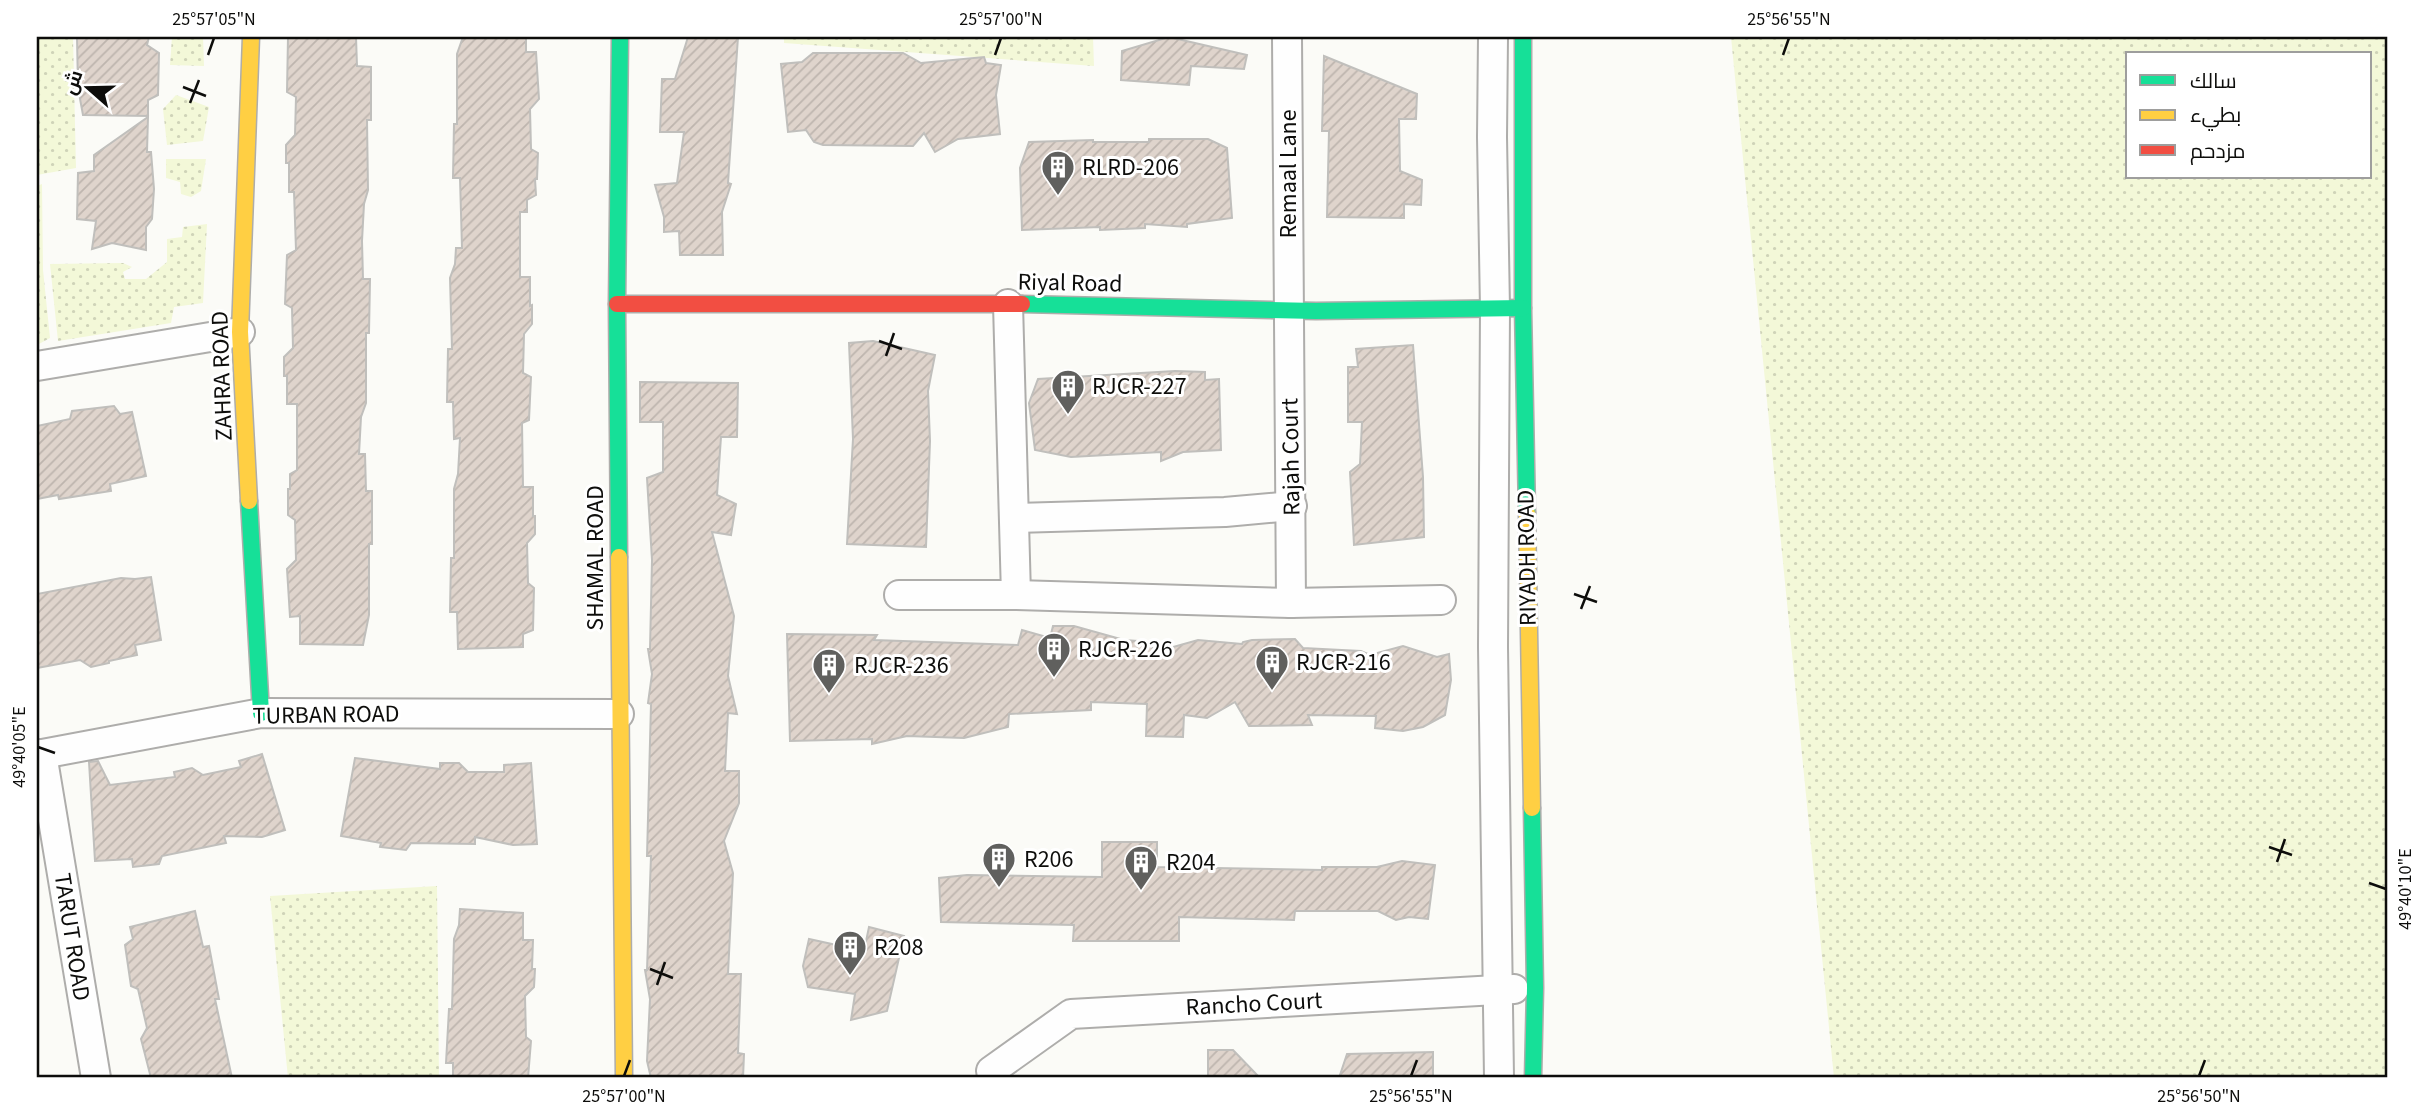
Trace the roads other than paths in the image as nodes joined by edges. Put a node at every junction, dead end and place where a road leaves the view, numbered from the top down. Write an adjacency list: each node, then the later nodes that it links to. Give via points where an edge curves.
1 (251, 37): 10 (street, ZAHRA ROAD)
2 (620, 37): 6 (street, SHAMAL ROAD)
3 (1287, 37): 9 (street, Remaal Lane)
4 (1493, 37): 8 (street, RIYADH ROAD, via 1492,137)
5 (1523, 37): 8 (street, RIYADH ROAD)
6 (617, 304): 7 (street, Riyal Road); 19 (street, SHAMAL ROAD)
7 (1008, 304): 9 (street, Riyal Road); 13 (street)
8 (1509, 309): 9 (street, Riyal Road); 21 (street, RIYADH ROAD); 22 (street, RIYADH ROAD, via 1493,647)
9 (1289, 311): 12 (street, Rajah Court)
10 (240, 331): 11 (street); 18 (street, ZAHRA ROAD)
11 (37, 366)
12 (1292, 506): 13 (street); 17 (street, Rajah Court)
13 (1014, 518): 15 (street)
14 (899, 595): 15 (street)
15 (1016, 595): 17 (street)
16 (1441, 600): 17 (street)
17 (1291, 603)
18 (261, 713): 19 (street, TURBAN ROAD); 20 (street, TURBAN ROAD)
19 (619, 714): 25 (street, SHAMAL ROAD)
20 (39, 754): 24 (street, TARUT ROAD)
21 (1535, 988): 22 (street, Rancho Court); 27 (street, RIYADH ROAD)
22 (1498, 990): 23 (street, Rancho Court, via 1071,1014); 26 (street, RIYADH ROAD)
23 (991, 1071)
24 (96, 1078)
25 (624, 1078)
26 (1499, 1078)
27 (1533, 1078)

